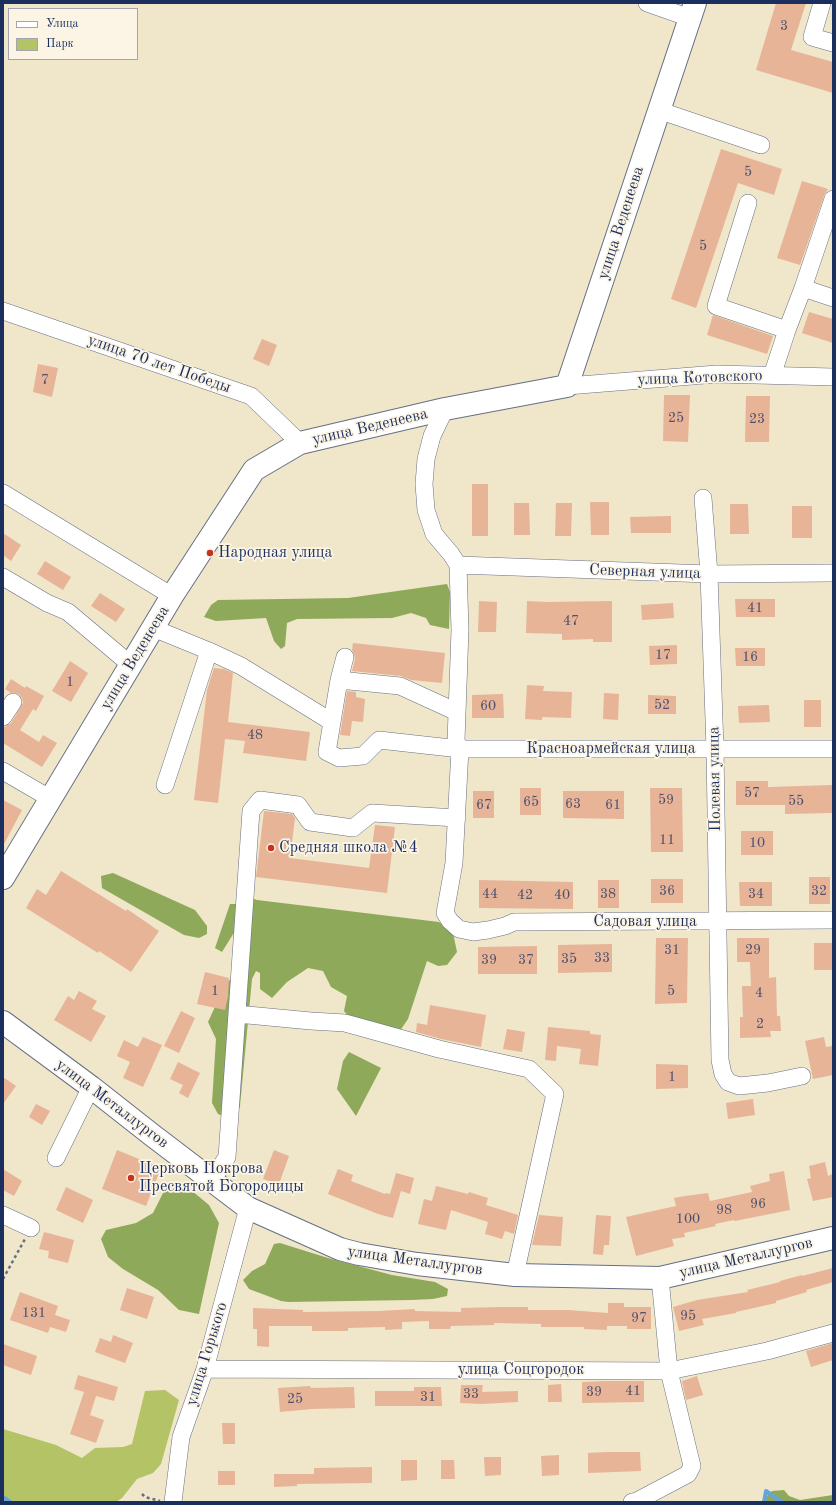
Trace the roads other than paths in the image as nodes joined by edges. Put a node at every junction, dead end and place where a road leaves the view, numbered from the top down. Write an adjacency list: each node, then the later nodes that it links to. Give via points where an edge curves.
1 (647, 3): 3 (street)
2 (822, 3): 4 (street, via 812,37)
3 (692, 11): 5 (main road, улица Веденеева)
4 (833, 43)
5 (658, 110): 6 (street); 15 (main road, улица Веденеева)
6 (761, 146)
7 (833, 199): 9 (street)
8 (748, 203): 12 (street, via 716,306)
9 (802, 288): 10 (street); 12 (street)
10 (833, 298)
11 (3, 311): 17 (street, улица 70 лет Победы, via 251,396)
12 (786, 330): 13 (street)
13 (772, 376): 14 (street, улица Котовского); 15 (street, улица Котовского, via 717,374)
14 (833, 377)
15 (567, 386): 16 (main road, улица Веденеева)
16 (445, 409): 17 (main road, улица Веденеева); 20 (street, via 432,436 426,459 426,510 434,534)
17 (300, 443): 24 (main road, улица Веденеева, via 254,470)
18 (3, 493): 24 (street)
19 (702, 498): 22 (street, Полевая улица)
20 (458, 565): 22 (street, Северная улица); 31 (street, via 460,630)
21 (833, 573): 22 (street, Северная улица)
22 (709, 574): 35 (street, Полевая улица)
23 (3, 577): 28 (street, via 47,603 68,612)
24 (172, 596): 25 (main road, улица Веденеева)
25 (153, 628): 26 (street); 28 (main road, улица Веденеева)
26 (209, 651): 33 (street, via 241,666); 38 (street)
27 (345, 657): 29 (street)
28 (131, 665): 39 (main road, улица Веденеева)
29 (339, 680): 31 (street, via 400,686); 33 (street)
30 (13, 702): 32 (street)
31 (457, 712): 34 (street, via 456,741)
32 (3, 717)
33 (332, 722): 34 (street, Красноармейская улица, via 327,752 339,758 363,756 379,740)
34 (460, 749): 35 (street, Красноармейская улица); 40 (street)
35 (715, 749): 36 (street, Красноармейская улица); 43 (street, Полевая улица)
36 (833, 749)
37 (3, 770): 39 (street)
38 (165, 784)
39 (51, 799): 41 (main road, улица Веденеева)
40 (457, 818): 43 (street, Садовая улица, via 453,871 445,913 459,929 473,932 514,922); 44 (street, via 372,812 353,828 310,822 298,805 260,800 251,811)
41 (3, 878)
42 (833, 920): 43 (street, Садовая улица)
43 (718, 922): 46 (street, Полевая улица, via 720,1060 723,1074 728,1082 738,1086)
44 (237, 1014): 49 (street, via 227,1157); 54 (street, via 345,1023 439,1049 529,1069 555,1094)
45 (3, 1022): 47 (main road, улица Металлургов)
46 (802, 1076)
47 (91, 1087): 48 (street); 49 (main road, улица Металлургов)
48 (56, 1158)
49 (212, 1180): 50 (main road, улица Металлургов)
50 (248, 1208): 54 (main road, улица Металлургов, via 340,1250 417,1264); 57 (street, улица Горького)
51 (3, 1215): 52 (street)
52 (31, 1228)
53 (833, 1238): 55 (main road, улица Металлургов)
54 (515, 1275): 55 (main road, улица Металлургов)
55 (660, 1278): 58 (street)
56 (833, 1333): 58 (street, улица Соцгородок, via 767,1351)
57 (205, 1370): 58 (street, улица Соцгородок); 59 (street, улица Горького, via 181,1437)
58 (669, 1371): 60 (street, via 692,1466 688,1474)
59 (173, 1501)
60 (632, 1502)

